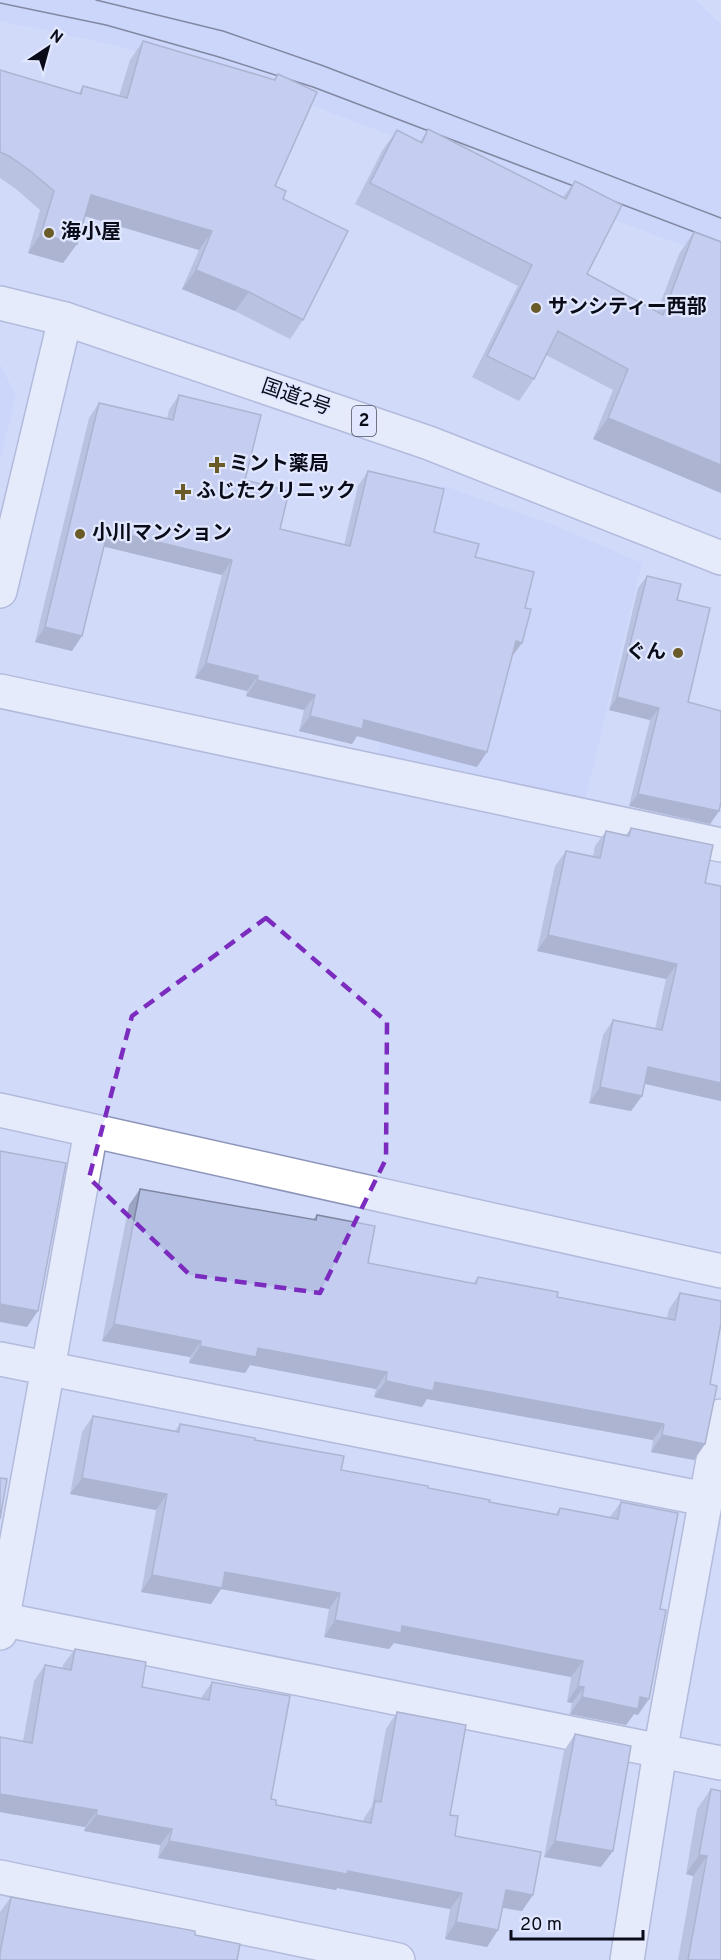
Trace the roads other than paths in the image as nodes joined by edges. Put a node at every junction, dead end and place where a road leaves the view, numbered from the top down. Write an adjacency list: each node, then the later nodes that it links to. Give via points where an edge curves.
1 (0, 303): 2 (main road, 国道2号 / 2)
2 (65, 319): 3 (main road, 国道2号 / 2, via 429,443); 4 (main road)
3 (721, 558)
4 (0, 591)
5 (0, 690): 6 (main road)
6 (721, 845)
7 (0, 1110): 8 (main road)
8 (91, 1131): 9 (main road); 11 (main road)
9 (721, 1271)
10 (0, 1359): 11 (main road)
11 (48, 1368): 13 (main road); 14 (main road)
12 (721, 1416): 13 (main road)
13 (705, 1499): 15 (main road)
14 (1, 1624): 15 (main road)
15 (660, 1752): 16 (main road); 19 (main road)
16 (721, 1763)
17 (0, 1877): 18 (main road)
18 (398, 1960)
19 (627, 1960)

